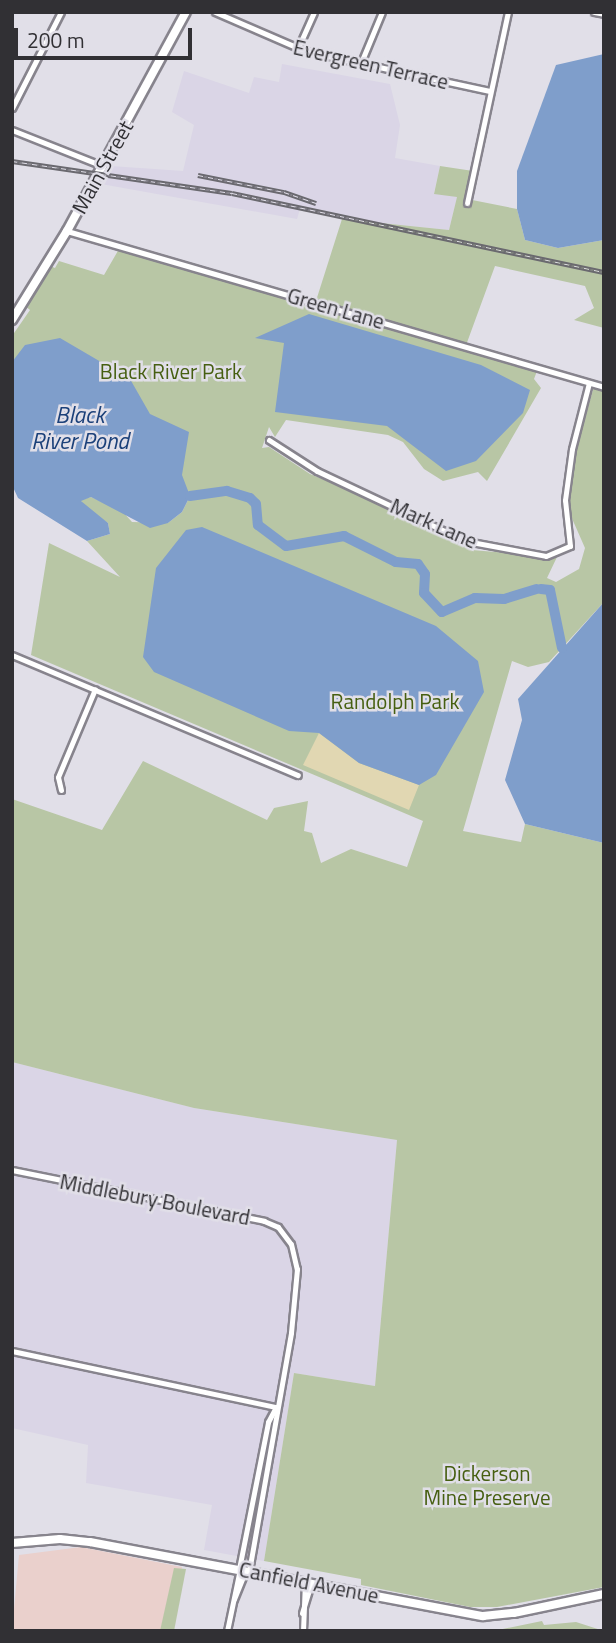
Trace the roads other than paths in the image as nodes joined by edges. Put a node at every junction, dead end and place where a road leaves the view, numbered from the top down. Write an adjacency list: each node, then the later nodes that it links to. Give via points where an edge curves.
1 (61, 12): 12 (street)
2 (186, 12): 14 (street, Main Street)
3 (215, 12): 9 (street, Evergreen Terrace)
4 (314, 12): 9 (street)
5 (382, 12): 10 (street)
6 (508, 12): 11 (street)
7 (594, 12): 8 (street)
8 (604, 14)
9 (298, 48): 10 (street, Evergreen Terrace)
10 (360, 65): 11 (street, Evergreen Terrace)
11 (490, 91): 15 (street)
12 (12, 108)
13 (12, 130): 14 (street)
14 (103, 166): 16 (street, Main Street)
15 (467, 203)
16 (67, 231): 17 (street, Main Street); 18 (street, Green Lane)
17 (12, 320)
18 (590, 383): 19 (street, Green Lane); 20 (street, Mark Lane, via 572,449 565,500 570,546 546,556 466,541 317,471)
19 (604, 387)
20 (269, 440)
21 (12, 655): 22 (street)
22 (95, 689): 23 (street); 24 (street, via 58,777)
23 (298, 775)
24 (61, 790)
25 (12, 1170): 27 (street, Middlebury Boulevard, via 264,1220 278,1227 293,1249 297,1269 291,1333)
26 (12, 1350): 27 (street)
27 (276, 1407): 29 (street, Middlebury Boulevard, via 276,1429); 29 (street, Middlebury Boulevard, via 268,1422)
28 (12, 1544): 29 (street, Canfield Avenue, via 79,1540)
29 (243, 1569): 30 (street, Canfield Avenue); 32 (street)
30 (308, 1581): 31 (street, Canfield Avenue, via 483,1616); 33 (street)
31 (604, 1594)
32 (228, 1631)
33 (303, 1631)

